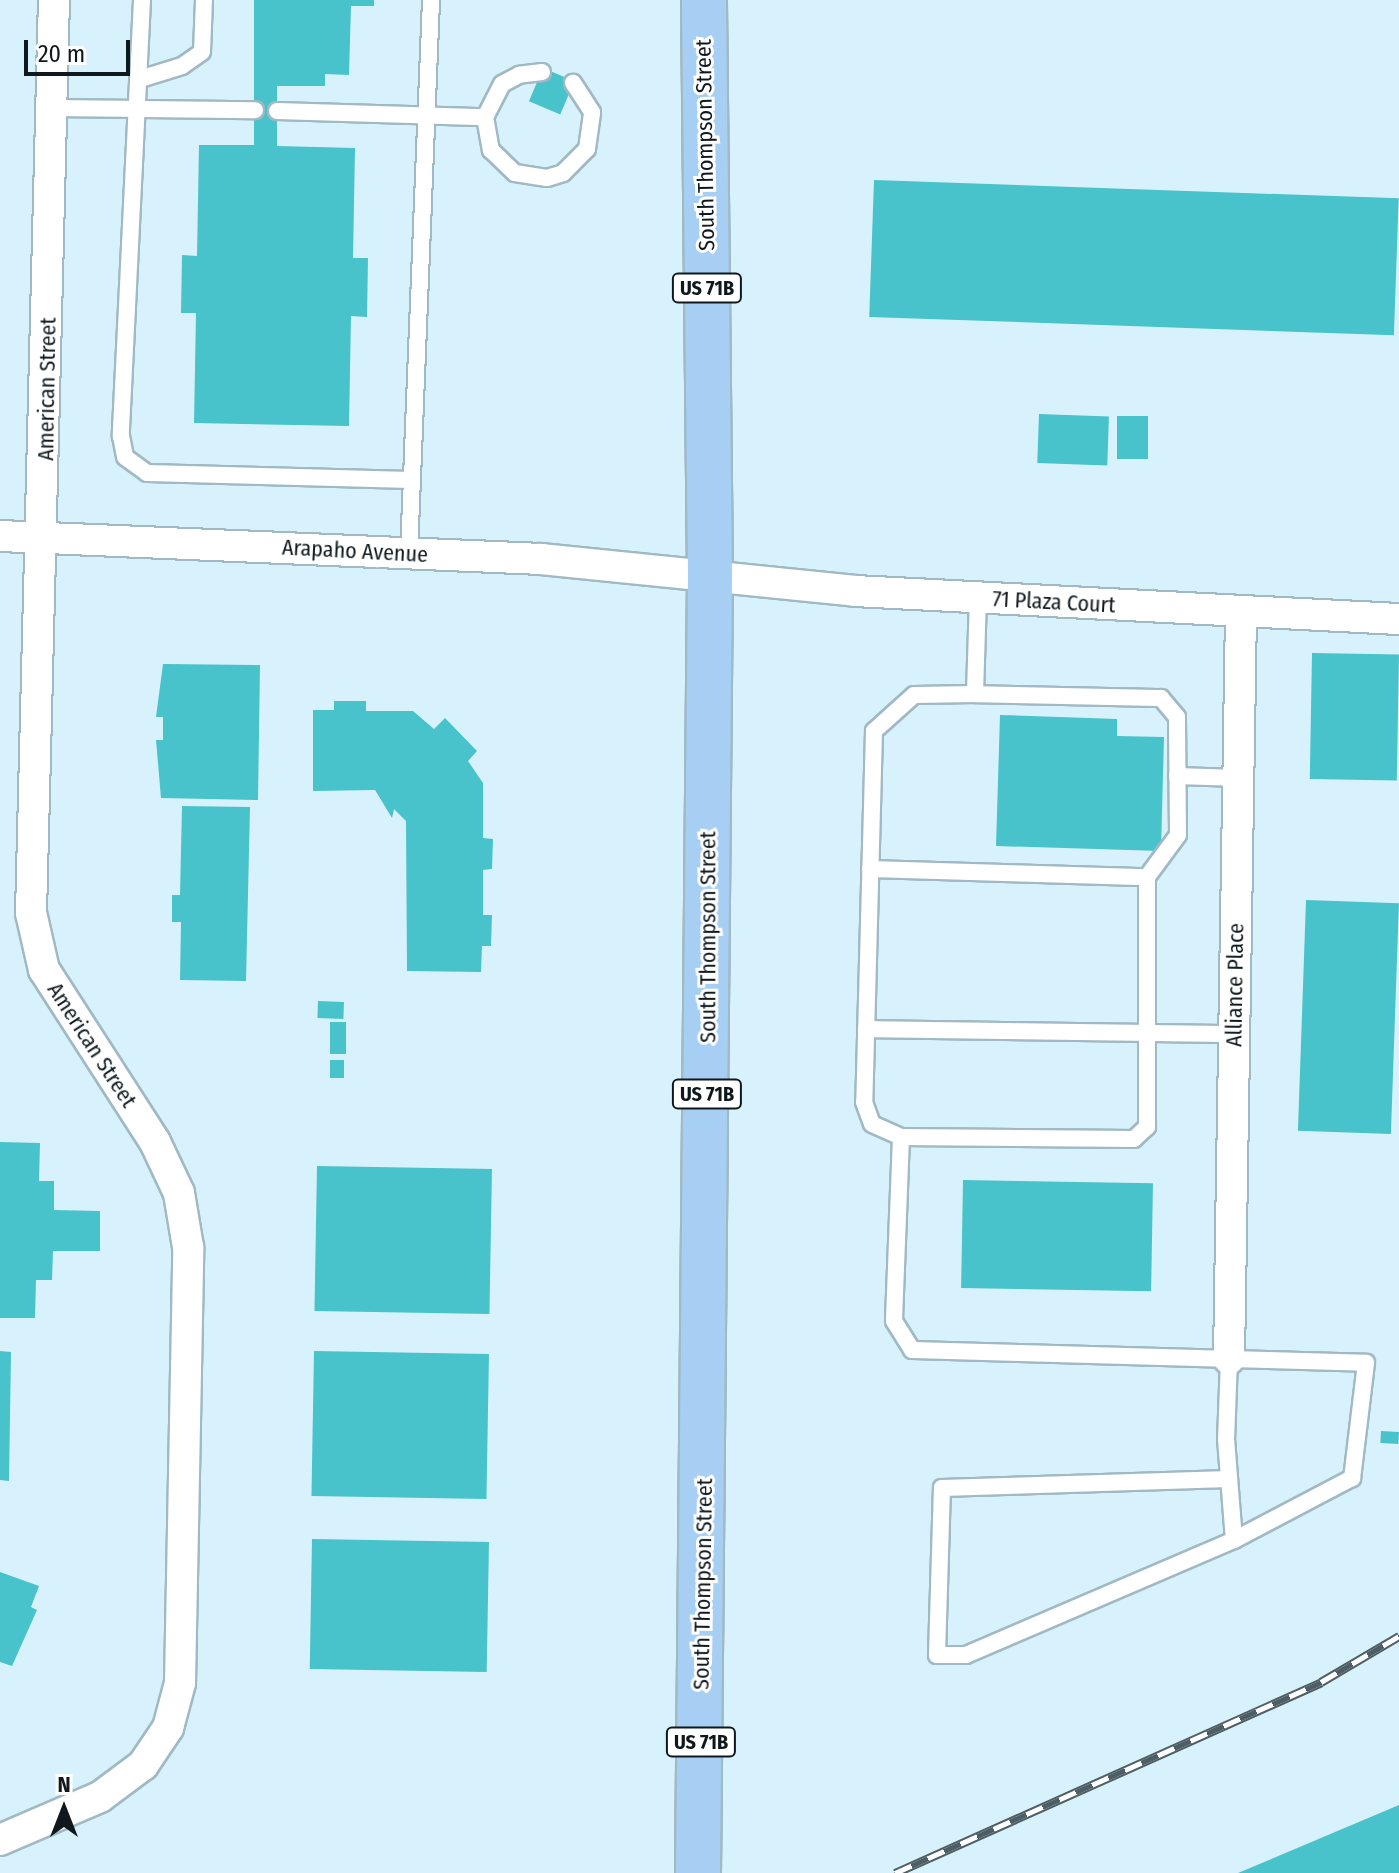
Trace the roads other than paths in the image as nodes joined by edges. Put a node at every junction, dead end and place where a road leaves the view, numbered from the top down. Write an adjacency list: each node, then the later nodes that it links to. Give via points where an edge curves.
1 (54, 0): 9 (street, American Street)
2 (142, 0): 7 (lane)
3 (204, 0): 7 (lane, via 202,52 182,66)
4 (431, 0): 13 (lane)
5 (704, 0): 19 (highway, South Thompson Street / US 71B)
6 (542, 72): 14 (lane, via 502,84)
7 (140, 79): 11 (lane)
8 (573, 83): 14 (lane, via 592,112 593,131 587,149 563,173 547,178 515,173 491,150)
9 (52, 108): 11 (lane); 17 (street, American Street)
10 (255, 110): 11 (lane)
11 (137, 111): 15 (lane, via 121,436 129,463 147,473)
12 (277, 111): 13 (lane)
13 (427, 115): 14 (lane); 15 (lane)
14 (485, 117)
15 (412, 480): 18 (lane)
16 (0, 536): 17 (street, Arapaho Avenue)
17 (45, 537): 18 (street, Arapaho Avenue); 35 (street, American Street, via 31,913 44,970 155,1142 173,1180 188,1247 180,1683 168,1728 143,1765 100,1797)
18 (409, 553): 19 (street, Arapaho Avenue, via 541,559)
19 (710, 576): 20 (street, 71 Plaza Court); 36 (highway, South Thompson Street / US 71B)
20 (978, 597): 21 (street, 71 Plaza Court); 23 (lane)
21 (1241, 612): 22 (street, 71 Plaza Court); 25 (street, Alliance Place)
22 (1399, 619)
23 (975, 694): 24 (lane, via 1161,698 1177,717); 26 (lane, via 914,695 874,731)
24 (1177, 776): 25 (lane); 27 (lane, via 1178,835)
25 (1238, 778): 30 (street, Alliance Place)
26 (870, 869): 27 (lane); 28 (lane)
27 (1147, 877): 29 (lane)
28 (866, 1029): 29 (lane); 31 (lane, via 864,1102 872,1124)
29 (1147, 1034): 30 (lane); 31 (lane, via 1147,1127 1134,1139)
30 (1234, 1034): 32 (street, Alliance Place)
31 (901, 1137): 32 (lane, via 894,1321 912,1350)
32 (1229, 1359): 33 (lane); 34 (lane, via 1366,1363 1352,1478)
33 (1229, 1479): 34 (lane); 34 (lane, via 942,1488 937,1655 966,1655)
34 (1234, 1540)
35 (0, 1840)
36 (698, 1873)

